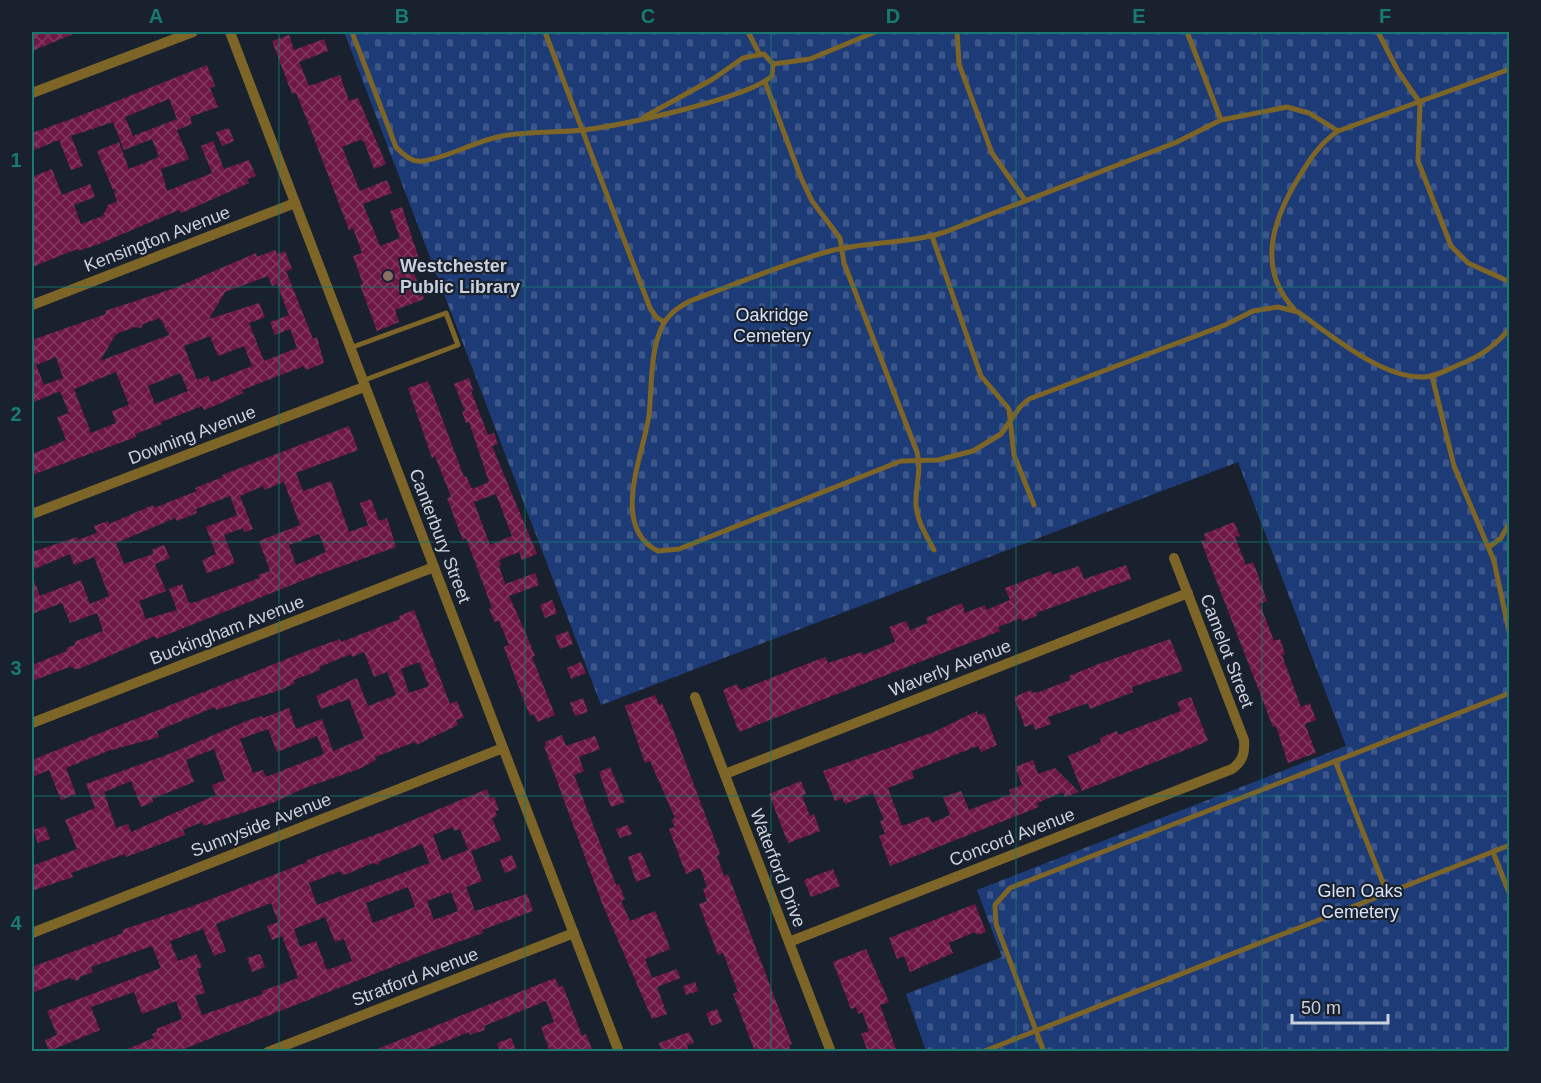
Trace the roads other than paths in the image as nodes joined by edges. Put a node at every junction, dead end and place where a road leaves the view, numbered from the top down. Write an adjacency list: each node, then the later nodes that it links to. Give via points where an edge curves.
1 (194, 32): 14 (street)
2 (230, 32): 21 (street, Canterbury Street)
3 (352, 32): 18 (lane, via 396,147 408,158 422,161 500,136)
4 (545, 32): 18 (lane)
5 (748, 32): 10 (lane)
6 (875, 32): 11 (lane, via 810,59)
7 (957, 32): 20 (lane, via 959,64 992,153)
8 (1187, 32): 17 (lane)
9 (1378, 32): 15 (lane)
10 (759, 53): 11 (lane); 16 (lane, via 743,58)
11 (773, 64): 13 (lane, via 772,76)
12 (1509, 69): 15 (lane)
13 (765, 82): 16 (lane, via 739,94); 23 (lane, via 801,178 812,201 837,233)
14 (32, 93)
15 (1420, 103): 19 (lane); 24 (lane, via 1418,160 1451,246 1468,263)
16 (644, 117): 18 (lane)
17 (1221, 120): 19 (lane, via 1287,107 1309,113); 20 (lane, via 1177,142)
18 (583, 130): 27 (lane, via 652,314)
19 (1338, 131): 26 (lane, via 1326,139 1307,164 1274,230 1273,271 1283,294)
20 (1025, 200): 22 (lane)
21 (295, 203): 25 (street, Kensington Avenue); 29 (street, Canterbury Street)
22 (932, 236): 23 (lane); 32 (lane, via 981,376 1010,409)
23 (842, 249): 27 (lane, via 690,301); 33 (lane)
24 (1509, 282)
25 (32, 305)
26 (1298, 312): 30 (lane, via 1373,362 1414,376); 32 (lane, via 1278,307 1253,310 1225,325 1029,399)
27 (664, 322): 33 (lane, via 657,342 648,422 632,491 635,522 650,547 658,551 679,549 890,465)
28 (1509, 328): 30 (lane, via 1498,343 1479,357)
29 (350, 348): 31 (street, Canterbury Street); 31 (lane, via 446,313 458,345)
30 (1432, 376): 37 (lane, via 1454,466)
31 (363, 384): 35 (street, Downing Avenue); 40 (street, Canterbury Street)
32 (1011, 423): 33 (lane, via 973,451 938,460); 34 (lane, via 1014,455)
33 (919, 460): 38 (lane, via 916,506)
34 (1034, 505)
35 (32, 514)
36 (1509, 522): 37 (lane, via 1501,538)
37 (1489, 547): 42 (lane)
38 (934, 550)
39 (1174, 558): 41 (street, Camelot Street)
40 (434, 567): 45 (street, Buckingham Avenue); 46 (street, Canterbury Street)
41 (1188, 593): 47 (street, Camelot Street, via 1244,740); 49 (street, Waverly Avenue)
42 (1509, 636)
43 (1509, 693): 48 (lane)
44 (695, 697): 49 (street, Waterford Drive)
45 (32, 723)
46 (503, 748): 54 (street, Sunnyside Avenue); 55 (street, Canterbury Street)
47 (1244, 757): 56 (street, Concord Avenue, via 1232,769)
48 (1335, 761): 52 (lane); 57 (lane, via 1017,884 1003,893 995,905 996,924)
49 (725, 774): 56 (street, Waterford Drive)
50 (1509, 845): 51 (lane)
51 (1492, 852): 52 (lane); 53 (lane)
52 (1387, 893): 57 (lane)
53 (1509, 895)
54 (32, 933)
55 (574, 933): 58 (street, Stratford Avenue); 59 (street, Canterbury Street)
56 (789, 942): 60 (street, Waterford Drive)
57 (1035, 1030): 61 (lane); 62 (lane)
58 (268, 1052)
59 (619, 1052)
60 (831, 1052)
61 (982, 1052)
62 (1044, 1052)

